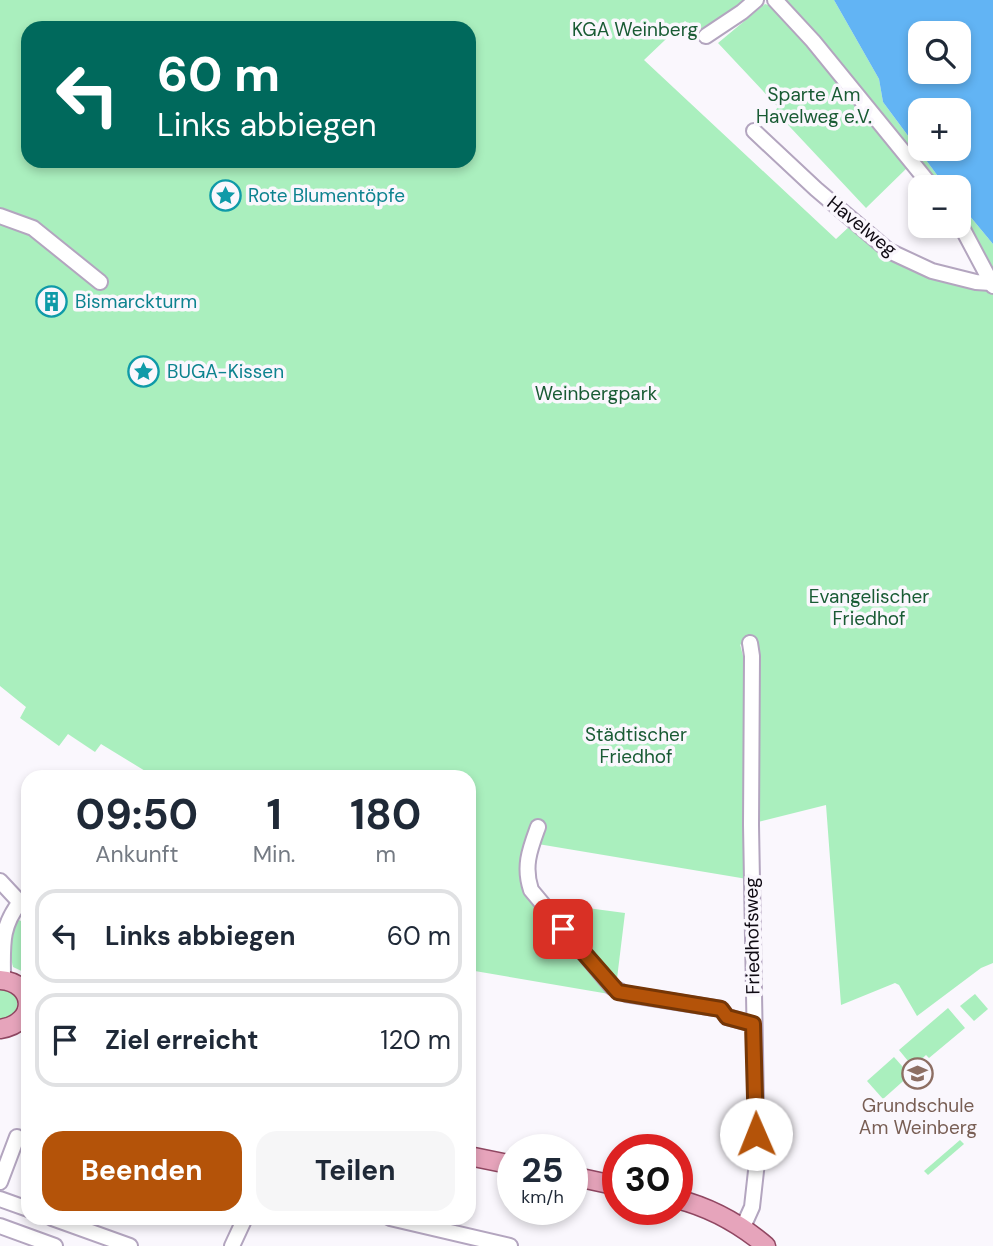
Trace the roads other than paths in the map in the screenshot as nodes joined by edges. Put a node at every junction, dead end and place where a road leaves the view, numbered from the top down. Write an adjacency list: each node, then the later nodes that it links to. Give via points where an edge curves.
1 (755, 0): 3 (street)
2 (775, 0): 5 (street)
3 (706, 36)
4 (754, 131): 9 (street, Havelweg, via 890,251 932,271)
5 (922, 175)
6 (0, 216): 8 (street, via 33,228)
7 (968, 238): 9 (street, Havelweg)
8 (100, 282)
9 (992, 284)
10 (750, 643): 17 (street, Friedhofsweg)
11 (538, 827): 17 (street, via 528,853 526,875 531,890 612,988 721,1009 727,1017)
12 (0, 881): 13 (street)
13 (21, 903)
14 (21, 907): 15 (street, via 11,910 1,929)
15 (2, 980): 16 (main road)
16 (21, 988)
17 (753, 1024): 31 (street, Friedhofsweg, via 757,1162 752,1207)
18 (21, 1025): 19 (main road)
19 (0, 1029)
20 (17, 1137): 23 (street)
21 (476, 1157): 22 (main road)
22 (497, 1162)
23 (0, 1182)
24 (0, 1199): 26 (street)
25 (693, 1204): 31 (main road)
26 (21, 1206)
27 (72, 1225): 33 (street)
28 (242, 1225): 34 (street)
29 (420, 1225): 35 (street)
30 (0, 1226): 32 (street)
31 (743, 1227): 36 (main road)
32 (55, 1246)
33 (130, 1246)
34 (232, 1246)
35 (510, 1246)
36 (766, 1246)

